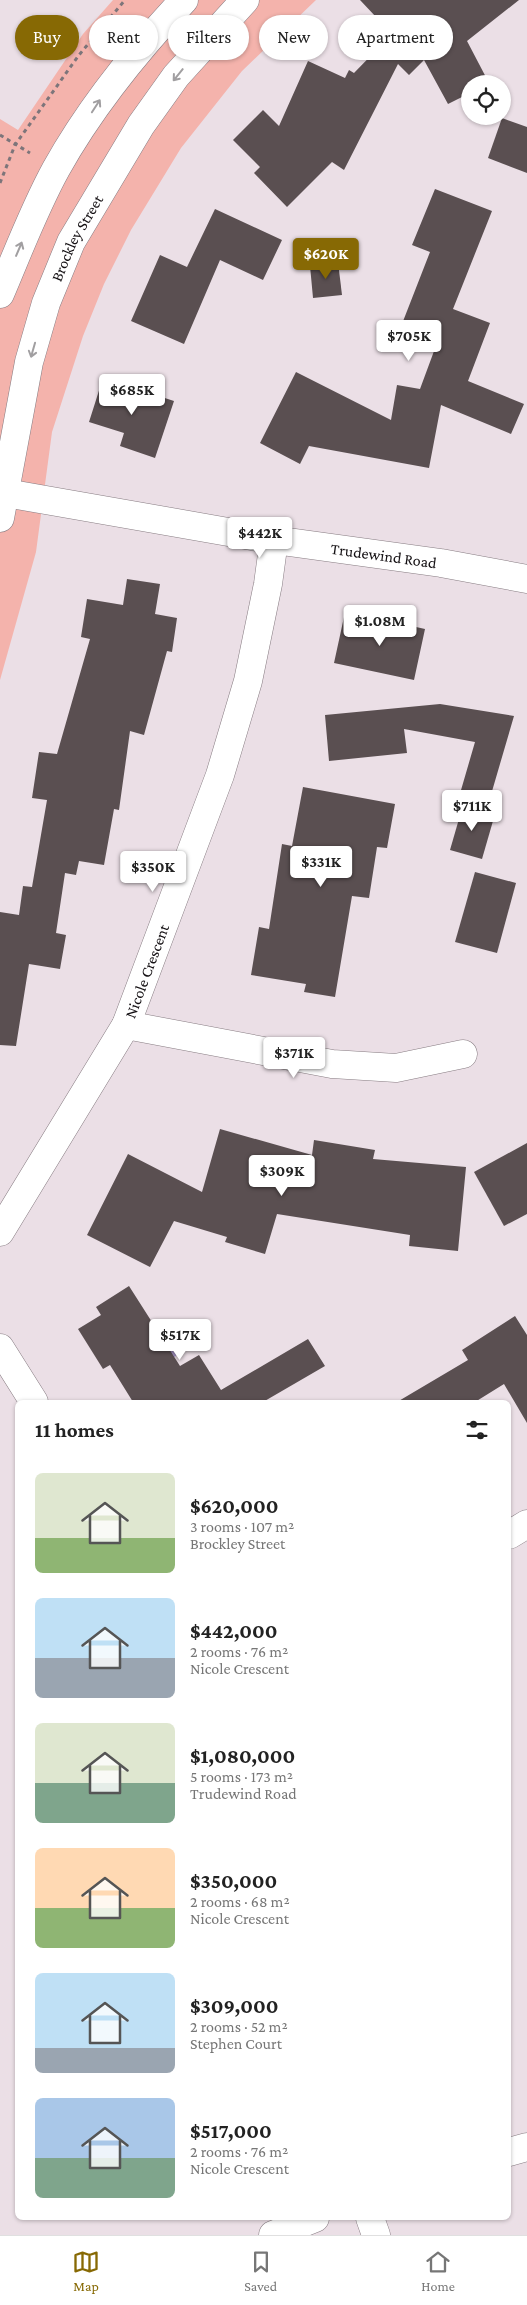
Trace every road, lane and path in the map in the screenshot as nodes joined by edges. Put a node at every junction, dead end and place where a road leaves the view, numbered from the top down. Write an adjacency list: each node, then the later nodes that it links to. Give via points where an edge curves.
1 (125, 0): 4 (path, via 79,55 15,145)
2 (184, 0): 5 (street, one-way to 2, via 57,167 100,100)
3 (245, 0): 6 (street, Brockley Street, one-way to 6, via 176,76 141,125 71,242 46,303 30,362)
4 (0, 183)
5 (0, 294)
6 (1, 501): 7 (street, Trudewind Road)
7 (274, 540): 8 (street, Trudewind Road, via 441,563); 9 (street, Nicole Crescent, via 248,681 220,775)
8 (527, 579)
9 (126, 1025): 10 (street, via 332,1064 396,1068); 11 (street, Nicole Crescent)
10 (463, 1054)
11 (0, 1232)
12 (0, 1348): 13 (street)
13 (33, 1400)
14 (527, 1524): 15 (street)
15 (511, 1535)
16 (527, 2148): 17 (street)
17 (511, 2152)
18 (311, 2220): 20 (street)
19 (371, 2220): 21 (street)
20 (273, 2235)
21 (376, 2235)

